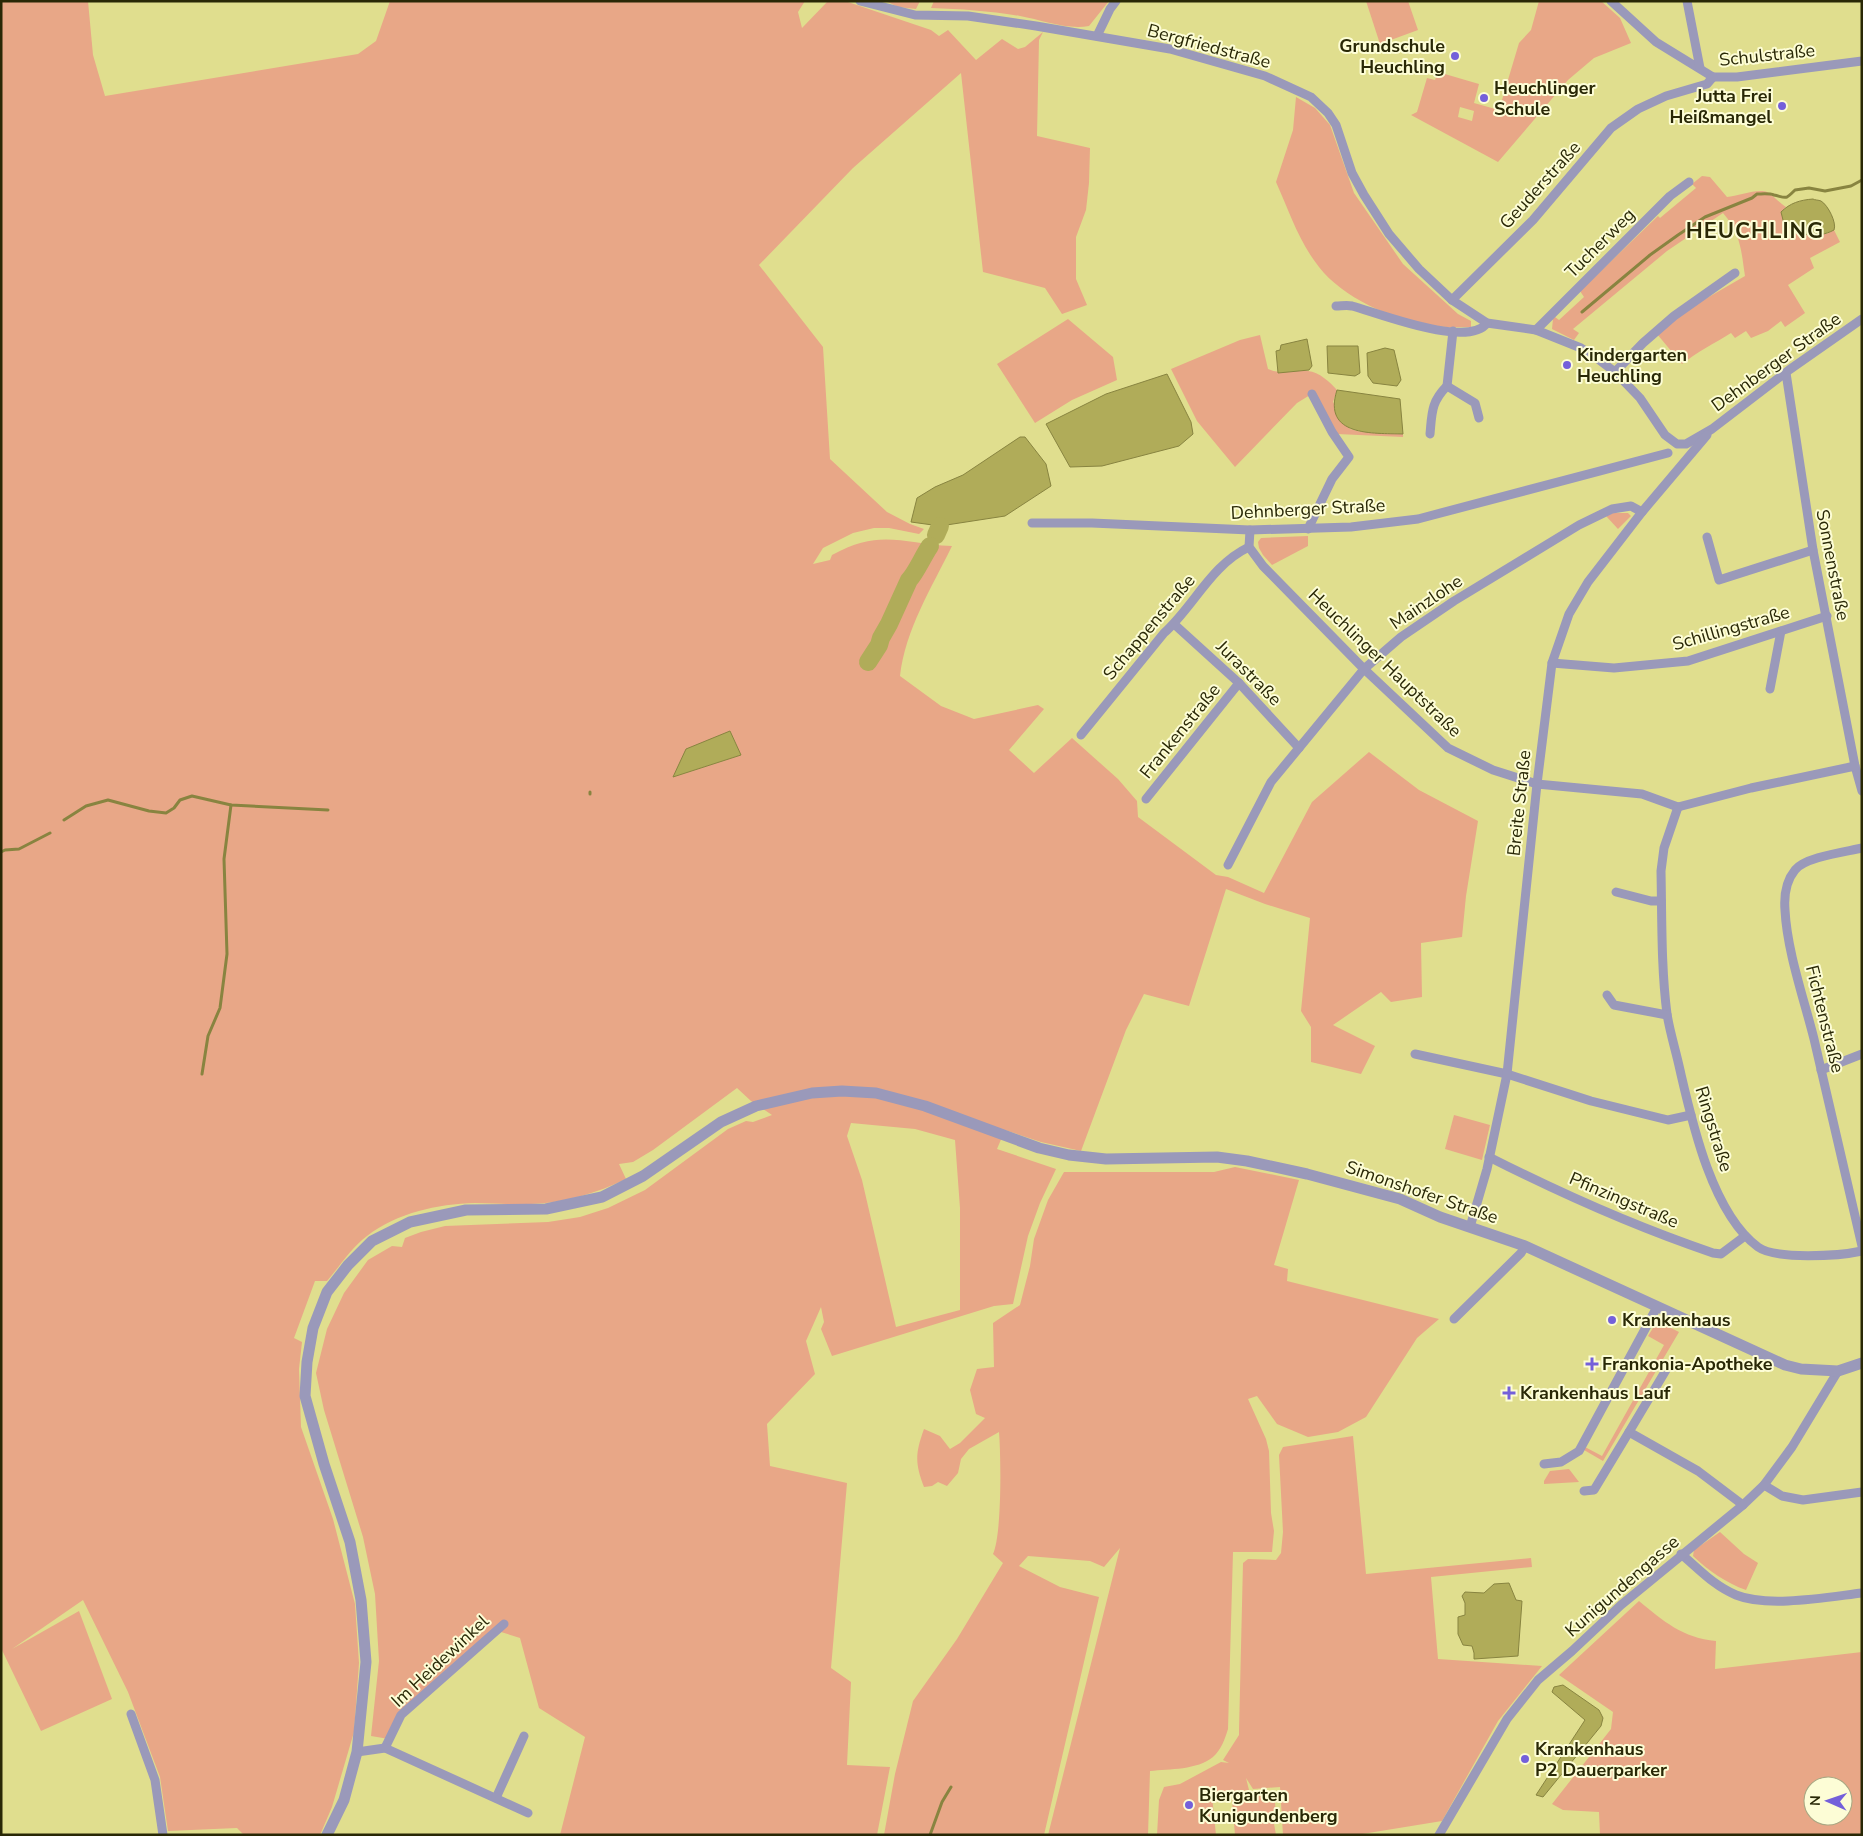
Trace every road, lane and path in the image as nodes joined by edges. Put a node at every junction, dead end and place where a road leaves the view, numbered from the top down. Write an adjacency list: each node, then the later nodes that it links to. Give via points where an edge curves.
1 (1116, 1): 5 (street)
2 (1611, 1): 7 (street, Schulstraße, via 1656,42)
3 (1687, 1): 7 (street)
4 (867, 2): 5 (street, Bergfriedstraße, via 915,15 968,16)
5 (1097, 36): 11 (street, Bergfriedstraße, via 1170,49 1240,68 1311,98 1336,125 1352,173 1389,234)
6 (1862, 62): 8 (street, Schulstraße)
7 (1700, 68): 8 (street, Schulstraße)
8 (1713, 77): 11 (street, Geuderstraße, via 1707,84 1638,108 1612,128 1533,220)
9 (1689, 182): 15 (street, Tucherweg, via 1670,196)
10 (1735, 273): 17 (street, via 1674,316)
11 (1452, 300): 14 (street, Bergfriedstraße)
12 (1336, 306): 16 (street, via 1349,306 1413,326)
13 (1861, 320): 18 (street, Dehnberger Straße)
14 (1487, 323): 15 (street, Bergfriedstraße); 16 (street, via 1473,331)
15 (1536, 330): 17 (street, Bergfriedstraße, via 1581,348)
16 (1453, 331): 19 (street)
17 (1615, 372): 24 (street, Bergfriedstraße, via 1640,398)
18 (1786, 373): 22 (street, Dehnberger Straße); 33 (street, Sonnenstraße)
19 (1447, 386): 21 (street, via 1475,403); 23 (street, via 1433,406)
20 (1312, 394): 29 (street, via 1349,458 1332,479)
21 (1479, 418)
22 (1712, 429): 24 (street, via 1686,444); 26 (street, Breite Straße)
23 (1430, 434)
24 (1671, 441): 25 (street)
25 (1668, 453): 26 (street); 29 (street, Dehnberger Straße, via 1418,519)
26 (1680, 467): 27 (street, Breite Straße)
27 (1642, 512): 37 (street, Breite Straße, via 1583,590 1569,614); 38 (street, Mainzlohe, via 1631,506 1612,508 1579,525 1454,601 1401,637)
28 (1032, 523): 30 (street, Dehnberger Straße)
29 (1308, 529): 30 (street, Dehnberger Straße)
30 (1250, 530): 32 (street)
31 (1707, 537): 33 (street, via 1719,580)
32 (1250, 547): 35 (street, Schappenstraße, via 1216,571); 38 (street, Heuchlinger Hauptstraße, via 1262,566)
33 (1813, 550): 34 (street, Sonnenstraße)
34 (1827, 616): 36 (street, Schillingstraße); 43 (street, Sonnenstraße)
35 (1174, 624): 39 (street, Jurastraße); 41 (street, Schappenstraße)
36 (1781, 631): 37 (street, Schillingstraße, via 1688,661 1614,668); 40 (street)
37 (1552, 663): 44 (street, Breite Straße)
38 (1364, 669): 42 (street, Mainzlohe); 44 (street, Heuchlinger Hauptstraße, via 1448,748 1493,770)
39 (1239, 683): 42 (street, Jurastraße); 46 (street, Frankenstraße)
40 (1770, 689)
41 (1081, 735)
42 (1299, 748): 49 (street, Mainzlohe, via 1271,782)
43 (1858, 767): 45 (street, Sonnenstraße); 47 (street, via 1751,788)
44 (1537, 784): 47 (street, Heuchlinger Hauptstraße, via 1642,794); 57 (street, Breite Straße)
45 (1862, 791)
46 (1146, 799)
47 (1678, 807): 51 (street, Ringstraße, via 1662,858)
48 (1862, 848): 56 (street, Fichtenstraße, via 1804,863 1795,870 1785,893 1791,948)
49 (1228, 865)
50 (1616, 892): 51 (street, via 1651,902)
51 (1661, 901): 53 (street, Ringstraße)
52 (1607, 995): 53 (street, via 1614,1006)
53 (1667, 1015): 58 (street, Ringstraße)
54 (1415, 1054): 57 (street)
55 (1862, 1054): 56 (street)
56 (1821, 1070): 63 (street, Fichtenstraße)
57 (1507, 1074): 58 (street, via 1591,1101 1668,1120); 59 (street, Breite Straße)
58 (1691, 1116): 61 (street, Ringstraße, via 1714,1186)
59 (1489, 1157): 60 (street, Breite Straße); 61 (street, Pfinzingstraße, via 1630,1222 1713,1254 1722,1254)
60 (1470, 1227): 62 (street, Simonshofer Straße); 82 (street, Simonshofer Straße, via 1400,1199 1247,1161 1217,1157 1106,1159 1069,1155 1039,1148 925,1106 876,1093 842,1091 812,1093 756,1106 721,1122 644,1176 602,1197 546,1209 466,1210 410,1222 372,1241 327,1292 313,1328 307,1362 305,1396 350,1542 361,1600 366,1662)
61 (1745, 1236): 64 (street, Ringstraße, via 1759,1248 1776,1252 1814,1256)
62 (1525, 1246): 65 (street, Simonshofer Straße); 66 (street, via 1521,1254)
63 (1862, 1246)
64 (1862, 1251)
65 (1657, 1307): 69 (street, Simonshofer Straße, via 1785,1366); 71 (street, via 1579,1451 1561,1462)
66 (1454, 1319)
67 (1862, 1362): 69 (street, Simonshofer Straße)
68 (1669, 1366): 70 (street)
69 (1838, 1371): 72 (street, Kunigundengasse, via 1792,1447)
70 (1630, 1432): 73 (street, via 1594,1490); 75 (street, via 1698,1471)
71 (1544, 1464)
72 (1764, 1485): 74 (street, via 1782,1496 1803,1500); 75 (street, Kunigundengasse)
73 (1584, 1491)
74 (1862, 1492)
75 (1743, 1505): 76 (street, Kunigundengasse)
76 (1681, 1554): 77 (street, via 1707,1578 1737,1595 1757,1599 1818,1599); 87 (street, Kunigundengasse, via 1538,1680 1507,1719)
77 (1862, 1593)
78 (504, 1624): 81 (street, Im Heidewinkel, via 401,1715)
79 (131, 1714): 85 (street, via 155,1780)
80 (524, 1736): 83 (street)
81 (385, 1748): 82 (street); 83 (street)
82 (357, 1752): 86 (street, Simonshofer Straße, via 344,1800)
83 (496, 1798): 84 (street)
84 (528, 1813)
85 (163, 1835)
86 (327, 1835)
87 (1440, 1835)

